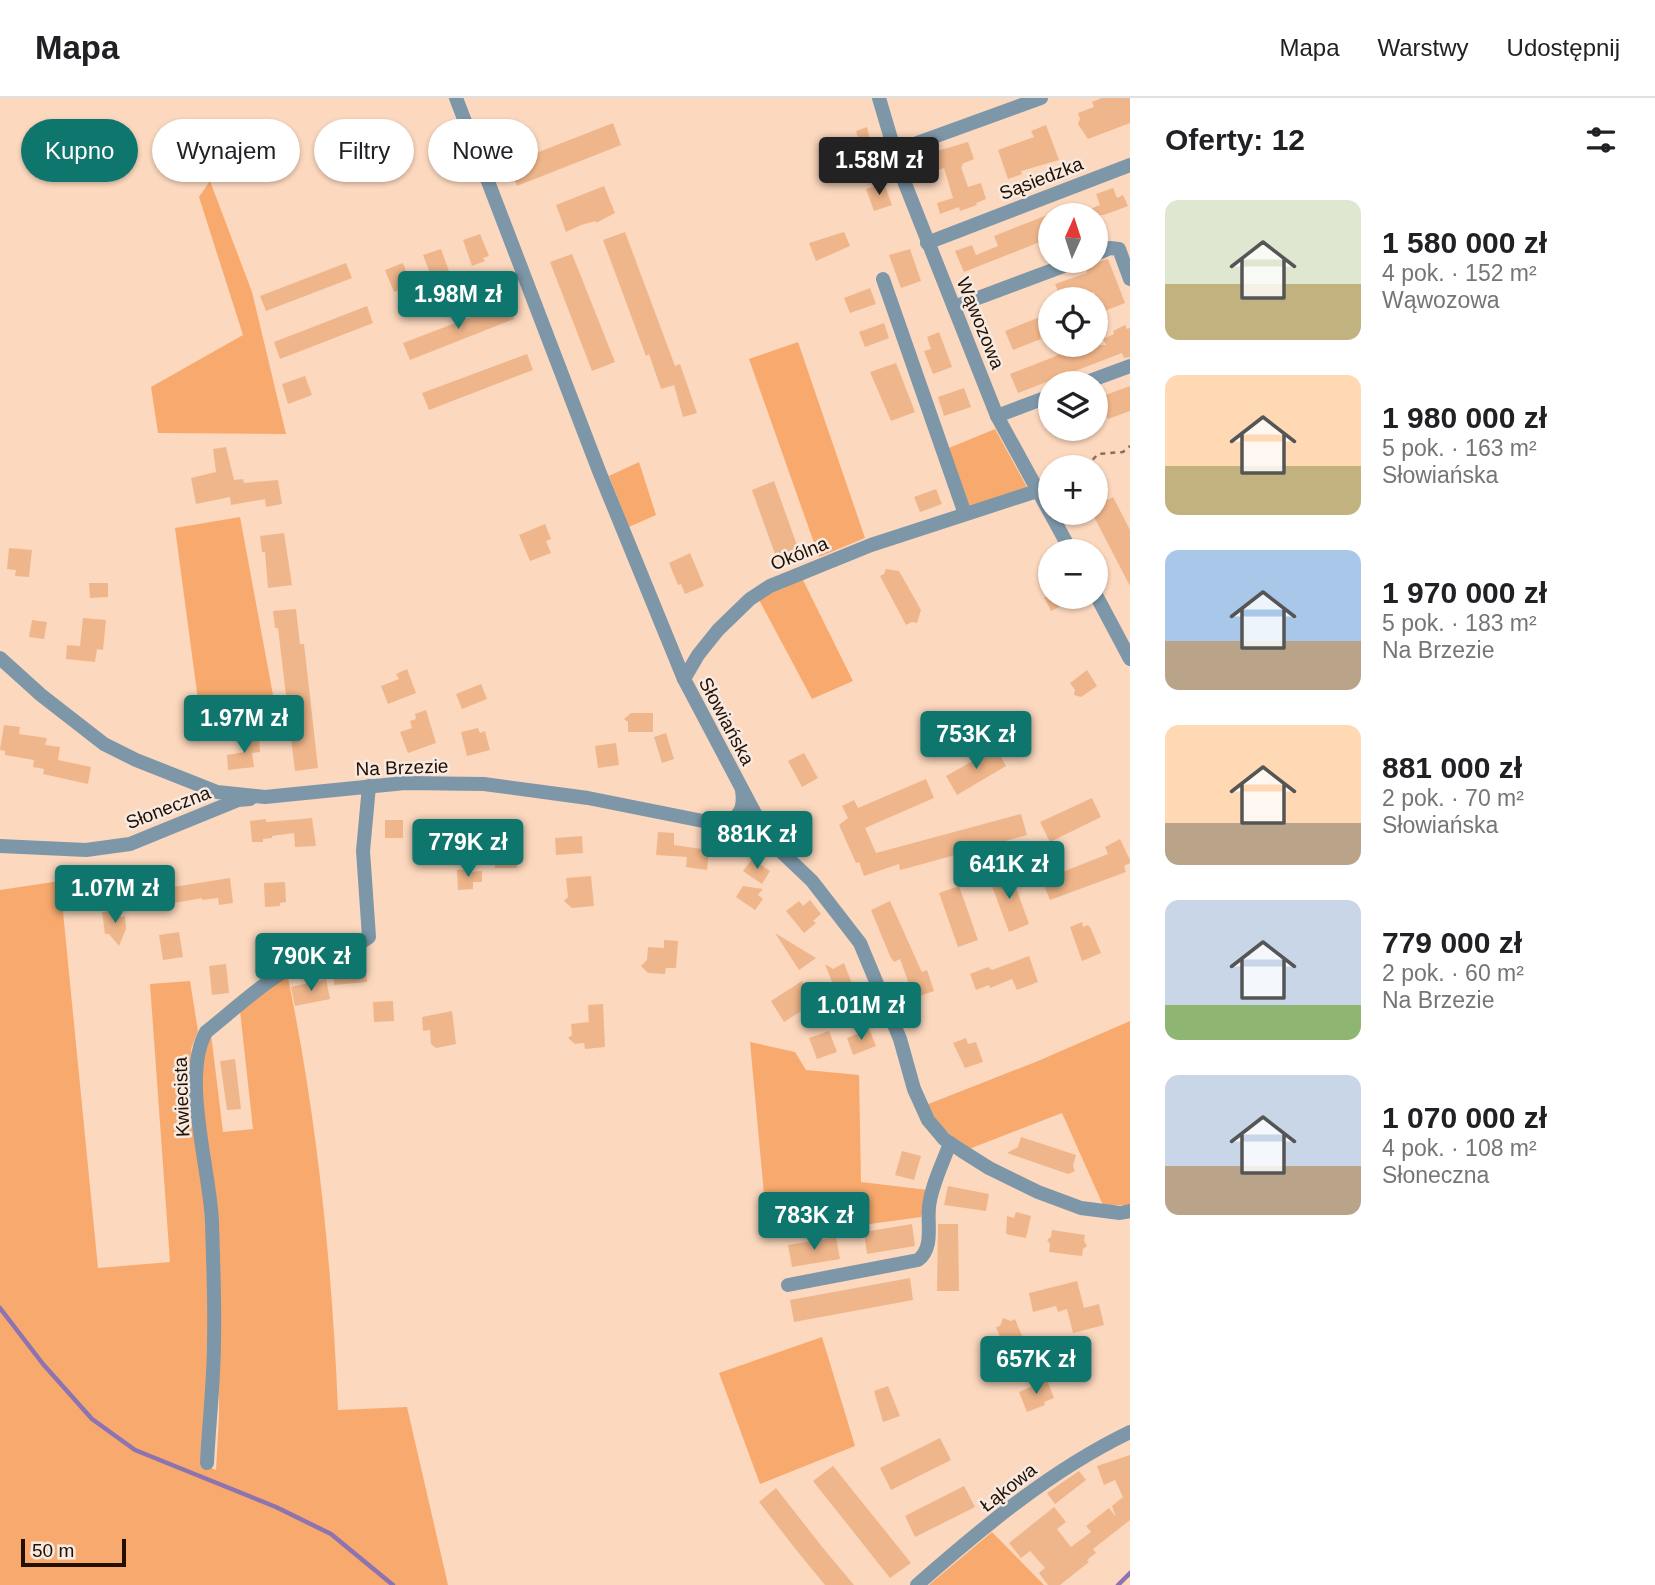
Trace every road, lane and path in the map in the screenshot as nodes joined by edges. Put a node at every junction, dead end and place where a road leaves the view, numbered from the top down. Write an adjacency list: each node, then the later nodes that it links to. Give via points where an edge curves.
1 (456, 98): 24 (street, Słowiańska)
2 (880, 98): 4 (street, Wąwozowa)
3 (1041, 98): 4 (street)
4 (895, 151): 6 (street, Wąwozowa)
5 (1130, 165): 6 (street, Sąsiedzka)
6 (927, 243): 11 (street, Wąwozowa)
7 (1108, 249): 10 (street, via 1119,249)
8 (1045, 273): 11 (street)
9 (883, 279): 19 (street)
10 (1130, 279)
11 (954, 307): 15 (street, Wąwozowa)
12 (1130, 366): 13 (street)
13 (1108, 374)
14 (1038, 401): 15 (street)
15 (997, 416): 18 (street, Wąwozowa)
16 (1130, 446): 17 (path, via 1123,453)
17 (1097, 455)
18 (1037, 491): 19 (street, Okólna); 20 (street, Wąwozowa)
19 (965, 514): 24 (street, Okólna, via 862,548 770,586 718,630)
20 (1064, 539)
21 (1104, 609): 23 (street)
22 (0, 657): 27 (street, Na Brzezie, via 84,731 135,760 217,792)
23 (1130, 659)
24 (684, 679): 26 (street, Słowiańska)
25 (369, 786): 27 (street, Na Brzezie); 28 (street, Na Brzezie, via 484,784); 35 (street, Kwiecista, via 363,851 369,937 290,968 206,1032 199,1044 200,1132 212,1217 214,1327)
26 (741, 788): 28 (street, via 740,811 733,820); 29 (street, Słowiańska)
27 (265, 797): 30 (street, Słoneczna, via 238,800 130,844 86,850)
28 (719, 824): 29 (street, Na Brzezie)
29 (769, 840): 31 (street, Słowiańska, via 812,881 860,943 900,1039 914,1089 928,1120)
30 (0, 846)
31 (950, 1143): 32 (street, Słowiańska, via 989,1168 1058,1201 1081,1208); 33 (street, via 929,1207 925,1254 918,1260)
32 (1130, 1211)
33 (788, 1285)
34 (1130, 1432): 36 (street, Łąkowa, via 1054,1476)
35 (207, 1463)
36 (917, 1585)

